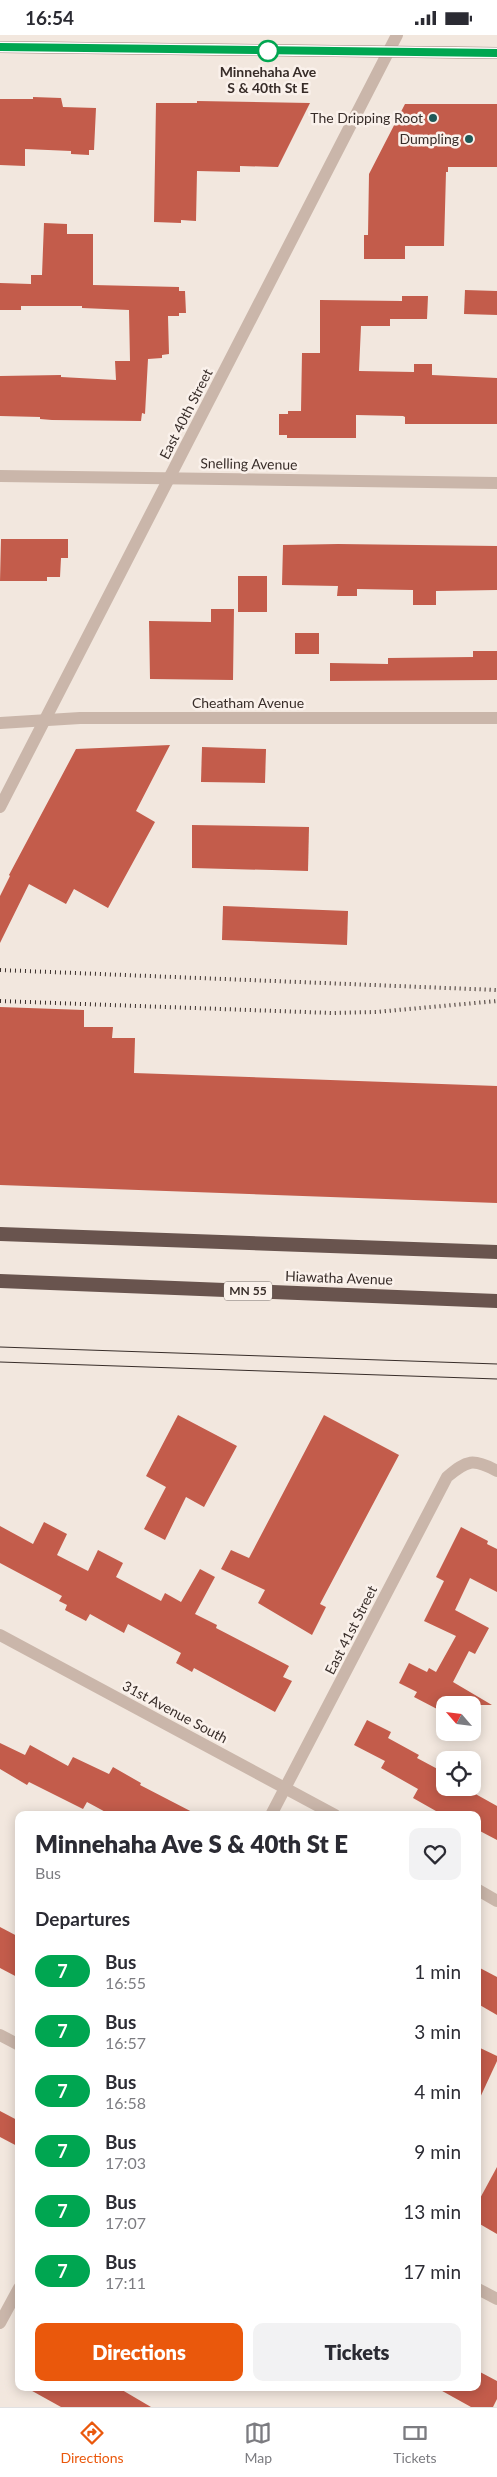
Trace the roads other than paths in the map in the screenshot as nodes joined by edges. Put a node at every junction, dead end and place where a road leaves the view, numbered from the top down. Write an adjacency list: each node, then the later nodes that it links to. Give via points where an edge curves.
1 (397, 35): 3 (street, East 40th Street)
2 (0, 47): 3 (main road)
3 (388, 53): 4 (main road); 6 (street, East 40th Street)
4 (497, 53)
5 (0, 476): 6 (street, Snelling Avenue)
6 (169, 479): 7 (street, Snelling Avenue); 8 (street, East 40th Street)
7 (497, 483)
8 (46, 718): 9 (street, Cheatham Avenue); 10 (street, Cheatham Avenue); 11 (street, East 40th Street)
9 (497, 718)
10 (0, 723)
11 (0, 807)
12 (0, 1234): 13 (highway)
13 (497, 1252)
14 (0, 1281): 15 (highway, Hiawatha Avenue / MN 55)
15 (497, 1301)
16 (497, 1471): 18 (street, East 41st Street, via 481,1463 463,1463 447,1477)
17 (0, 1635): 18 (street, 31st Avenue South)
18 (285, 1788): 19 (street, East 41st Street); 20 (street, 31st Avenue South)
19 (273, 1811)
20 (328, 1811)
21 (481, 1893): 22 (street)
22 (497, 1901)
23 (0, 2035): 24 (street)
24 (15, 2043)
25 (481, 2291): 27 (street)
26 (15, 2295): 28 (street)
27 (497, 2299)
28 (0, 2323)

